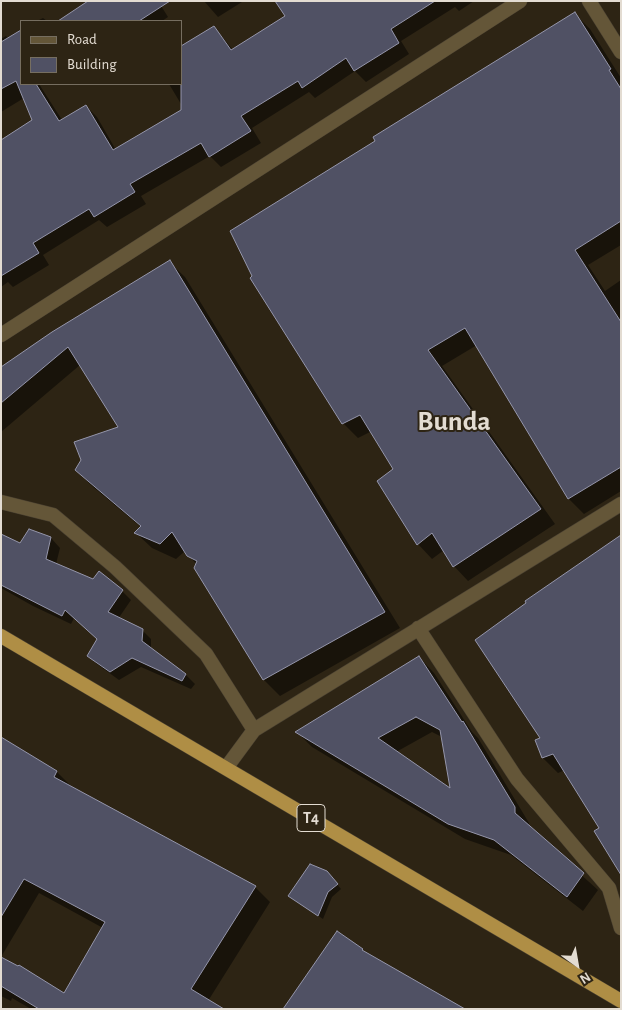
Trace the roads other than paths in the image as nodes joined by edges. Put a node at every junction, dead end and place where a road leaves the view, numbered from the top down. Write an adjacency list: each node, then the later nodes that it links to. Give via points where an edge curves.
1 (520, 1): 4 (street)
2 (589, 1): 3 (street)
3 (621, 52)
4 (1, 335)
5 (1, 502): 9 (street, via 53,515 115,568 206,654)
6 (621, 504): 7 (street)
7 (418, 628): 9 (street); 11 (street, via 517,779 609,888)
8 (1, 636): 10 (highway, T4)
9 (254, 730): 10 (street)
10 (226, 768): 12 (highway, T4)
11 (621, 928)
12 (621, 1001)

